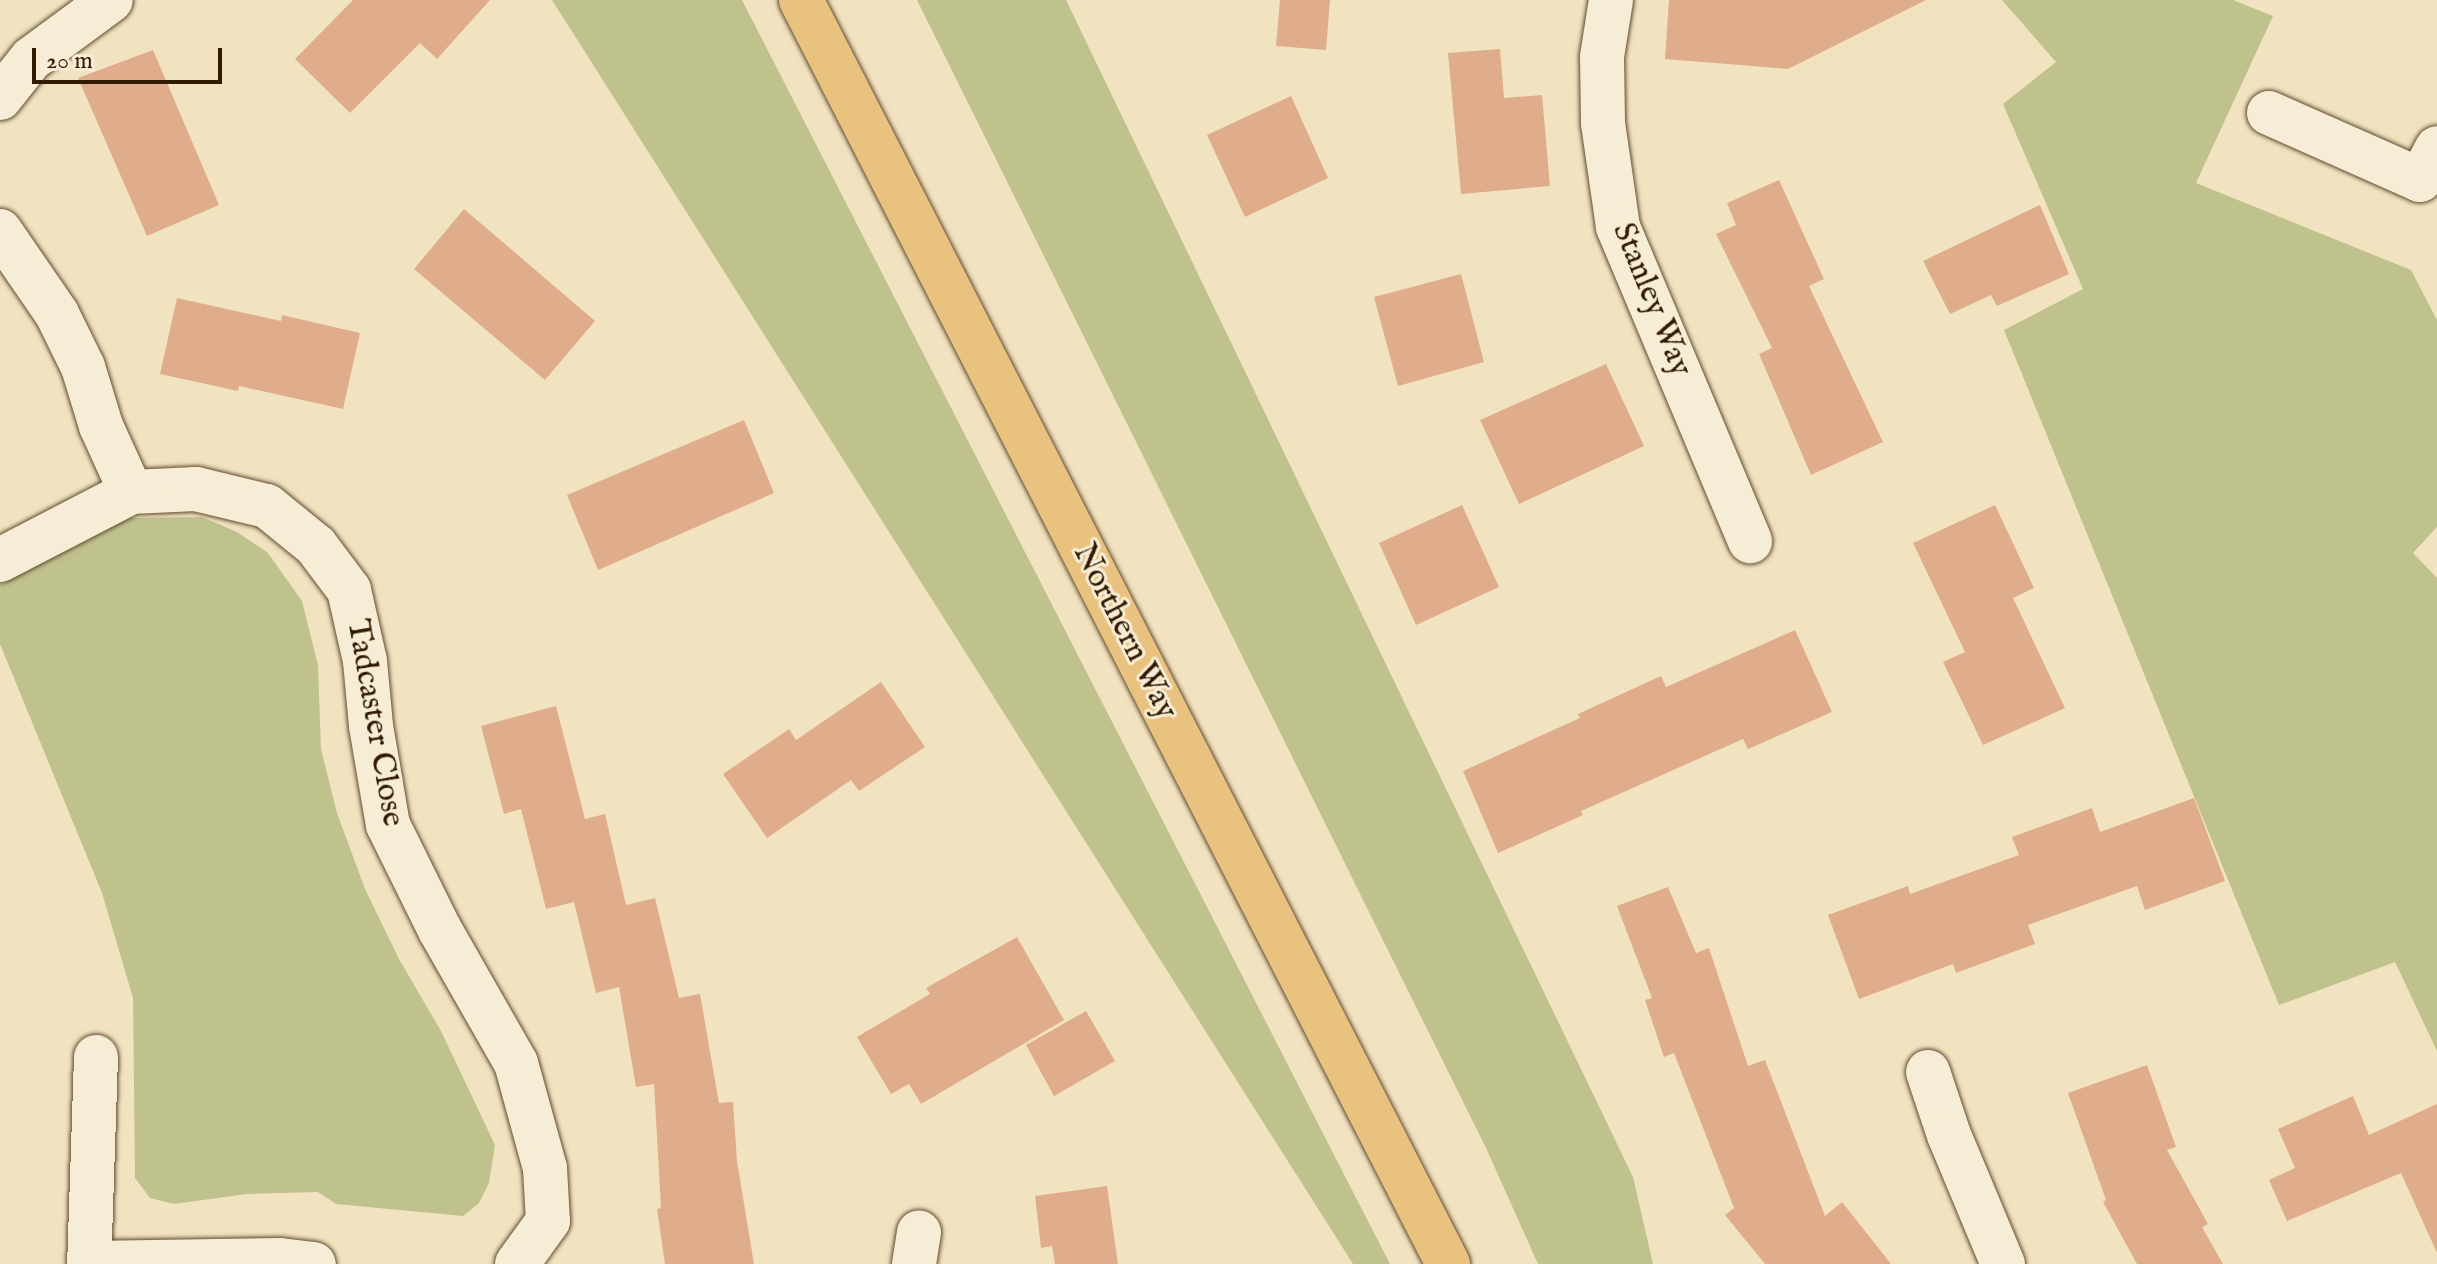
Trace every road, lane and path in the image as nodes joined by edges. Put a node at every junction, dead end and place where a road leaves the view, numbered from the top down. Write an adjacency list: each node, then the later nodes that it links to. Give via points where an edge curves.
1 (111, 0): 4 (street, via 31,59)
2 (801, 0): 15 (main road, Northern Way)
3 (1611, 0): 9 (street, Stanley Way, via 1602,57 1603,123 1618,227)
4 (0, 98)
5 (2269, 113): 6 (street, via 2420,180)
6 (2437, 148)
7 (0, 231): 8 (street, via 57,314)
8 (131, 492): 10 (street, Tadcaster Close); 14 (street, Tadcaster Close, via 196,489 267,506 316,546 349,590 365,661 388,825 516,1063 545,1168 548,1221)
9 (1750, 541)
10 (0, 560)
11 (96, 1057): 13 (street, via 89,1263)
12 (1928, 1072): 16 (street)
13 (314, 1264)
14 (517, 1264)
15 (1448, 1264)
16 (2003, 1264)

